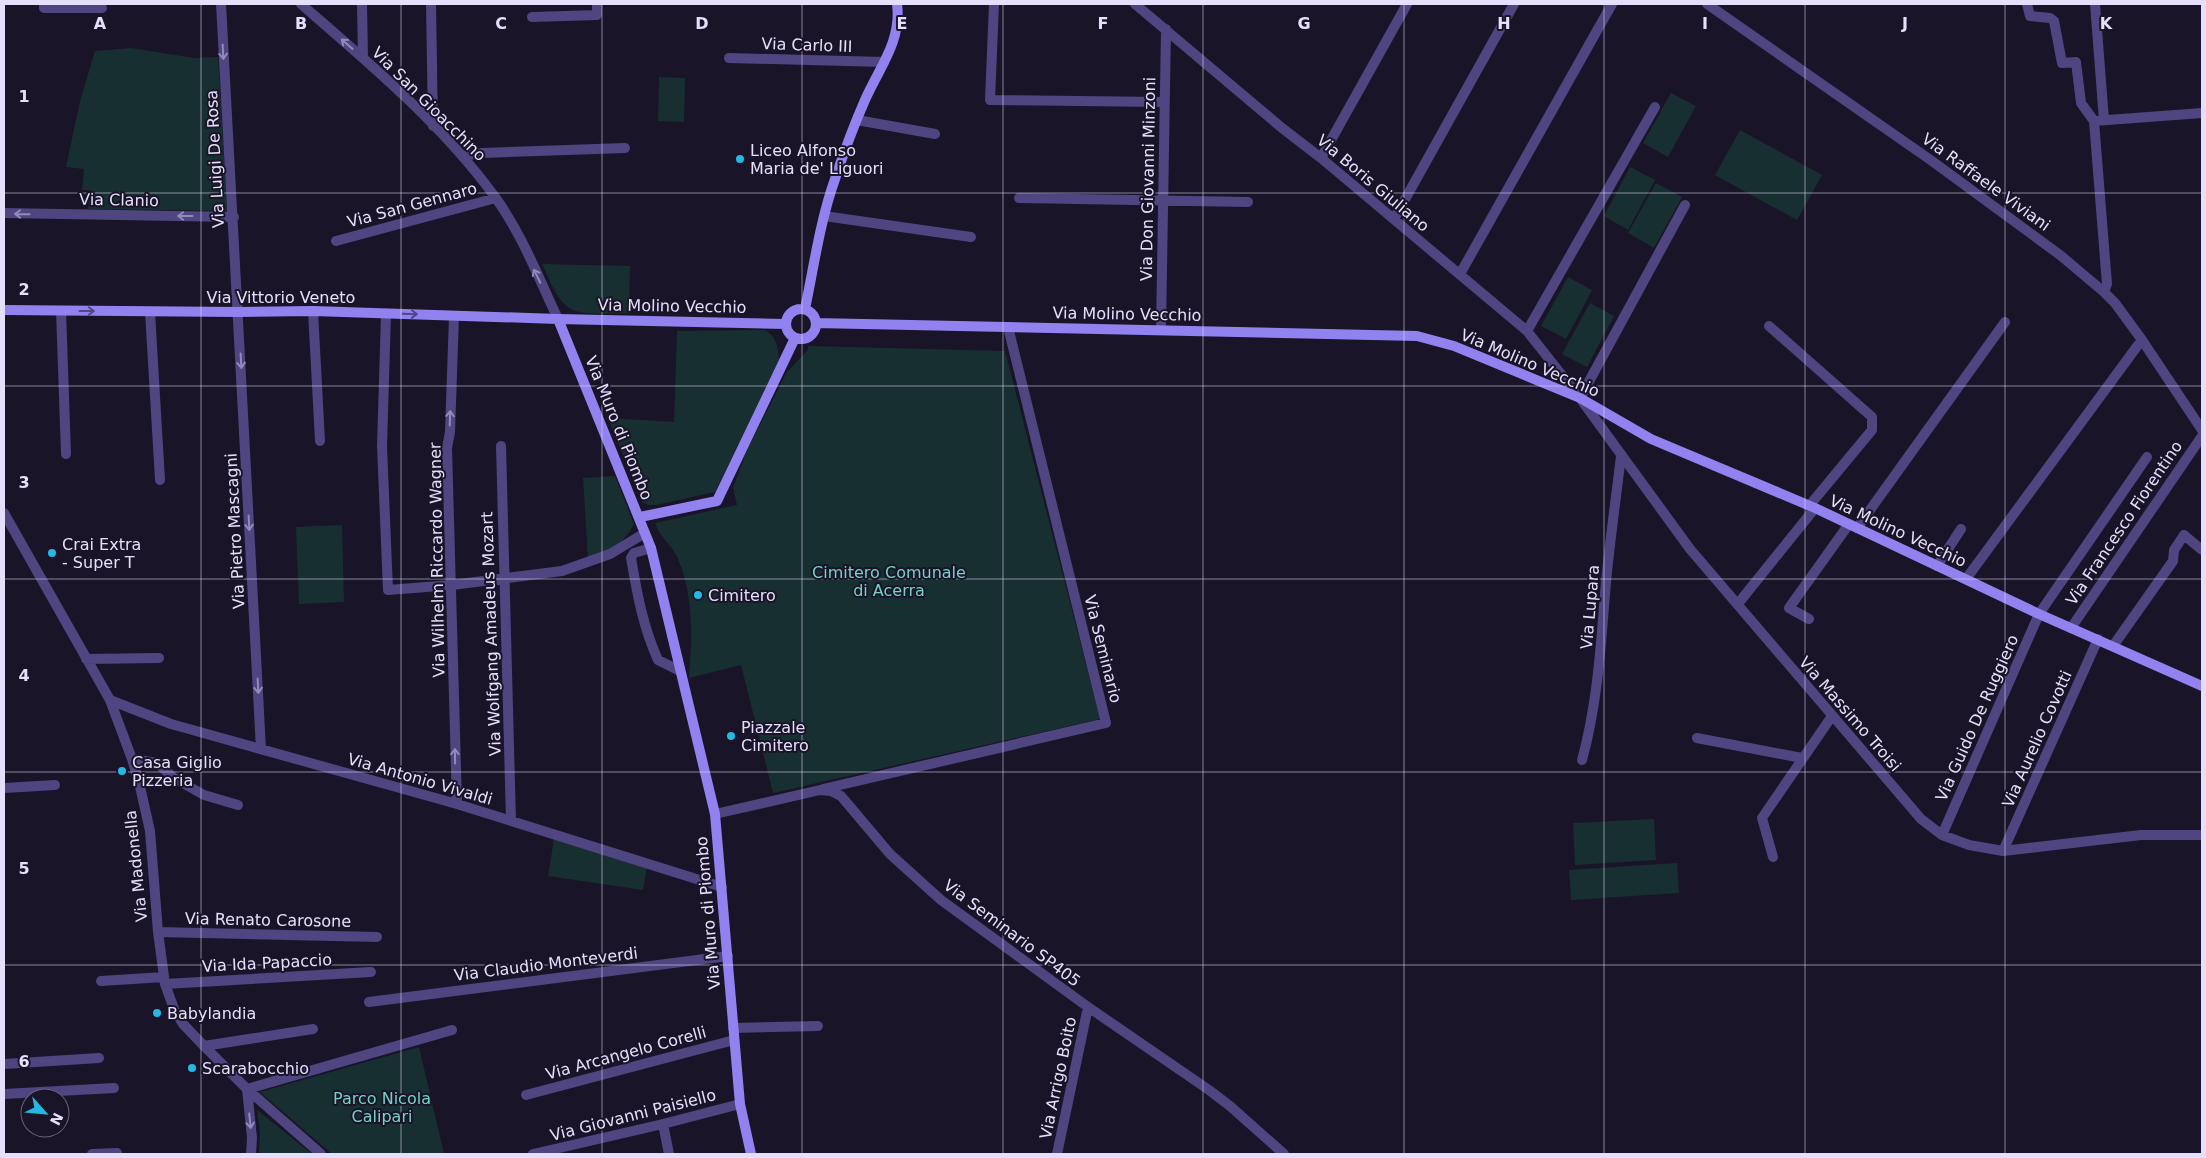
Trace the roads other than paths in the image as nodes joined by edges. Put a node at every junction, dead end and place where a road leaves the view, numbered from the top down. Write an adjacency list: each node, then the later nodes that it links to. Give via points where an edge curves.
1 (44, 4): 16 (street, via 44,8)
2 (221, 4): 39 (street, Via Luigi De Rosa, one-way to 39)
3 (301, 4): 20 (street, Via San Gioacchino, one-way to 3)
4 (362, 4): 20 (street)
5 (431, 4): 28 (street)
6 (597, 4): 18 (street, via 597,15)
7 (897, 4): 22 (street, via 896,35)
8 (994, 4): 23 (street, via 990,100)
9 (1136, 4): 17 (street, Via Boris Giuliano)
10 (1407, 4): 32 (street)
11 (1514, 4): 41 (street)
12 (1612, 4): 44 (street)
13 (1707, 4): 45 (street, Via Raffaele Viviani, via 1932,161 2060,255)
14 (2027, 4): 27 (street, via 2030,16 2054,21 2062,63 2076,62 2081,103)
15 (2096, 4): 27 (street)
16 (102, 8)
17 (1145, 8): 19 (street, Via Boris Giuliano)
18 (532, 17)
19 (1166, 30): 23 (street, Via Don Giovanni Minzoni); 32 (street, Via Boris Giuliano)
20 (364, 58): 28 (street, Via San Gioacchino)
21 (729, 58): 22 (street, Via Carlo III)
22 (884, 62): 26 (street)
23 (1164, 102): 35 (street, Via Don Giovanni Minzoni)
24 (1655, 107): 61 (street)
25 (2202, 113): 27 (street)
26 (857, 120): 29 (street); 40 (street)
27 (2099, 120): 45 (street, via 2107,284)
28 (433, 126): 31 (street, Via San Gioacchino)
29 (935, 134)
30 (625, 148): 31 (street)
31 (463, 156): 33 (street, Via San Gioacchino)
32 (1321, 158): 41 (street, Via Boris Giuliano)
33 (496, 198): 43 (street, Via San Gennaro); 54 (street, Via San Gioacchino, one-way to 33, via 512,223)
34 (1019, 198): 35 (street)
35 (1163, 202): 36 (street); 60 (street, Via Don Giovanni Minzoni)
36 (1248, 202)
37 (1685, 205): 64 (street)
38 (4, 213): 39 (street, Via Clanio, one-way to 38)
39 (234, 216): 51 (street, Via Luigi De Rosa)
40 (824, 216): 42 (street); 46 (street)
41 (1394, 219): 44 (street, Via Boris Giuliano)
42 (971, 238)
43 (336, 241)
44 (1460, 274): 61 (street, Via Boris Giuliano)
45 (2104, 292): 65 (street, Via Raffaele Viviani, via 2142,340)
46 (805, 309): 56 (street); 57 (street, via 791,312)
47 (4, 310): 48 (street, Via Vittorio Veneto)
48 (61, 311): 50 (street, Via Vittorio Veneto, one-way to 50); 69 (street)
49 (313, 311): 51 (street, Via Vittorio Veneto); 52 (street, Via Vittorio Veneto); 67 (street)
50 (150, 312): 51 (street, Via Vittorio Veneto); 72 (street)
51 (238, 312): 98 (street, Via Pietro Mascagni, one-way to 98)
52 (386, 314): 53 (street, Via Vittorio Veneto, one-way to 53); 84 (street, via 382,446 388,590)
53 (454, 316): 54 (street, Via Vittorio Veneto); 84 (street, Via Wilhelm Riccardo Wagner, one-way to 53, via 447,448)
54 (558, 320): 57 (street, Via Molino Vecchio); 75 (street, Via Muro di Piombo)
55 (2005, 322): 76 (street)
56 (816, 323): 59 (street, Via Molino Vecchio); 62 (street, via 810,336)
57 (786, 324): 62 (street)
58 (1769, 326): 73 (street, via 1872,418 1872,430)
59 (1008, 327): 60 (street, Via Molino Vecchio); 104 (street, Via Seminario, via 1106,723)
60 (1161, 329): 64 (street, Via Molino Vecchio, via 1417,336 1454,346)
61 (1528, 331): 64 (street, Via Boris Giuliano)
62 (795, 338): 75 (street, via 717,501)
63 (2138, 345): 83 (street)
64 (1580, 398): 70 (street, Via Massimo Troisi); 73 (street, Via Molino Vecchio, via 1651,439)
65 (2202, 430)
66 (2202, 436): 88 (street, Via Francesco Fiorentino)
67 (320, 441)
68 (501, 446): 82 (street, Via Wolfgang Amadeus Mozart)
69 (66, 454)
70 (1621, 456): 96 (street, Via Massimo Troisi, via 1690,549); 101 (street, Via Lupara, via 1598,679)
71 (2147, 457): 86 (street, Via Guido De Ruggiero)
72 (160, 480)
73 (1812, 507): 76 (street, Via Molino Vecchio); 85 (street)
74 (4, 514): 92 (street, Via Madonella)
75 (640, 517): 78 (street, Via Muro di Piombo)
76 (1853, 526): 81 (street, Via Molino Vecchio); 87 (street, via 1789,608)
77 (1962, 529): 81 (street)
78 (646, 533): 79 (street, Via Muro di Piombo); 82 (street, via 610,554 562,571)
79 (651, 548): 93 (street, Via Muro di Piombo); 93 (street, via 634,553 631,558 641,611 658,660)
80 (2202, 550): 90 (street, via 2184,535 2174,550 2173,561)
81 (1937, 566): 83 (street, Via Molino Vecchio)
82 (506, 578): 84 (street); 108 (street, Via Wolfgang Amadeus Mozart)
83 (1966, 579): 86 (street, Via Molino Vecchio)
84 (452, 585): 105 (street, Via Wilhelm Riccardo Wagner, one-way to 84)
85 (1741, 600)
86 (2039, 614): 88 (street, Via Molino Vecchio); 110 (street, Via Guido De Ruggiero)
87 (1808, 620)
88 (2071, 628): 89 (street, Via Molino Vecchio)
89 (2098, 639): 90 (street, Via Molino Vecchio); 111 (street, Via Aurelio Covotti)
90 (2113, 646): 94 (street, Via Molino Vecchio)
91 (158, 658): 92 (street)
92 (86, 659): 95 (street, Via Madonella)
93 (680, 671): 107 (street, Via Muro di Piombo)
94 (2202, 685)
95 (110, 700): 98 (street, Via Antonio Vivaldi, via 172,724); 100 (street, Via Madonella)
96 (1832, 716): 99 (street); 110 (street, Via Massimo Troisi, via 1921,819)
97 (1697, 738): 99 (street)
98 (261, 749): 105 (street, Via Antonio Vivaldi)
99 (1802, 758): 112 (street, via 1762,818)
100 (132, 759): 106 (street, via 157,763 174,778 204,795); 114 (street, Via Madonella, via 150,831)
101 (1582, 760)
102 (55, 785): 103 (street)
103 (4, 788)
104 (820, 790): 107 (street); 121 (street, Via Seminario SP405, via 841,796 890,854 941,900)
105 (456, 804): 108 (street, Via Antonio Vivaldi)
106 (238, 805)
107 (715, 814): 113 (street, Via Muro di Piombo)
108 (511, 821): 113 (street, Via Antonio Vivaldi)
109 (2202, 834): 111 (street, Via Massimo Troisi, via 2141,835)
110 (1942, 835): 111 (street, Via Massimo Troisi, via 1969,845)
111 (2003, 851)
112 (1773, 857)
113 (722, 887): 116 (street, Via Muro di Piombo)
114 (158, 932): 115 (street, Via Renato Carosone); 118 (street, Via Madonella)
115 (377, 937)
116 (728, 956): 120 (street, Via Claudio Monteverdi); 124 (street, Via Muro di Piombo)
117 (371, 972): 118 (street, Via Ida Papaccio)
118 (165, 980): 119 (street, Via Ida Papaccio); 127 (street, Via Madonella, via 174,1009)
119 (101, 981)
120 (369, 1002)
121 (1088, 1008): 143 (street, Via Arrigo Boito); 144 (street, Via Seminario SP405, via 1209,1090)
122 (818, 1026): 124 (street)
123 (313, 1028): 127 (street)
124 (733, 1028): 126 (street, Via Muro di Piombo)
125 (452, 1030): 131 (street)
126 (734, 1040): 133 (street, Via Arcangelo Corelli); 134 (street, Via Muro di Piombo)
127 (204, 1046): 131 (street, Via Madonella)
128 (99, 1058): 129 (street)
129 (4, 1064)
130 (114, 1088): 132 (street)
131 (247, 1088): 138 (street, one-way to 138); 139 (street, Via Madonella)
132 (4, 1094)
133 (526, 1095)
134 (740, 1104): 135 (street, Via Giovanni Paisiello); 142 (street, Via Muro di Piombo)
135 (663, 1124): 140 (street, Via Giovanni Paisiello); 141 (street)
136 (117, 1153): 137 (street)
137 (92, 1154)
138 (251, 1154)
139 (321, 1154)
140 (533, 1154)
141 (669, 1154)
142 (751, 1154)
143 (1057, 1154)
144 (1284, 1154)

